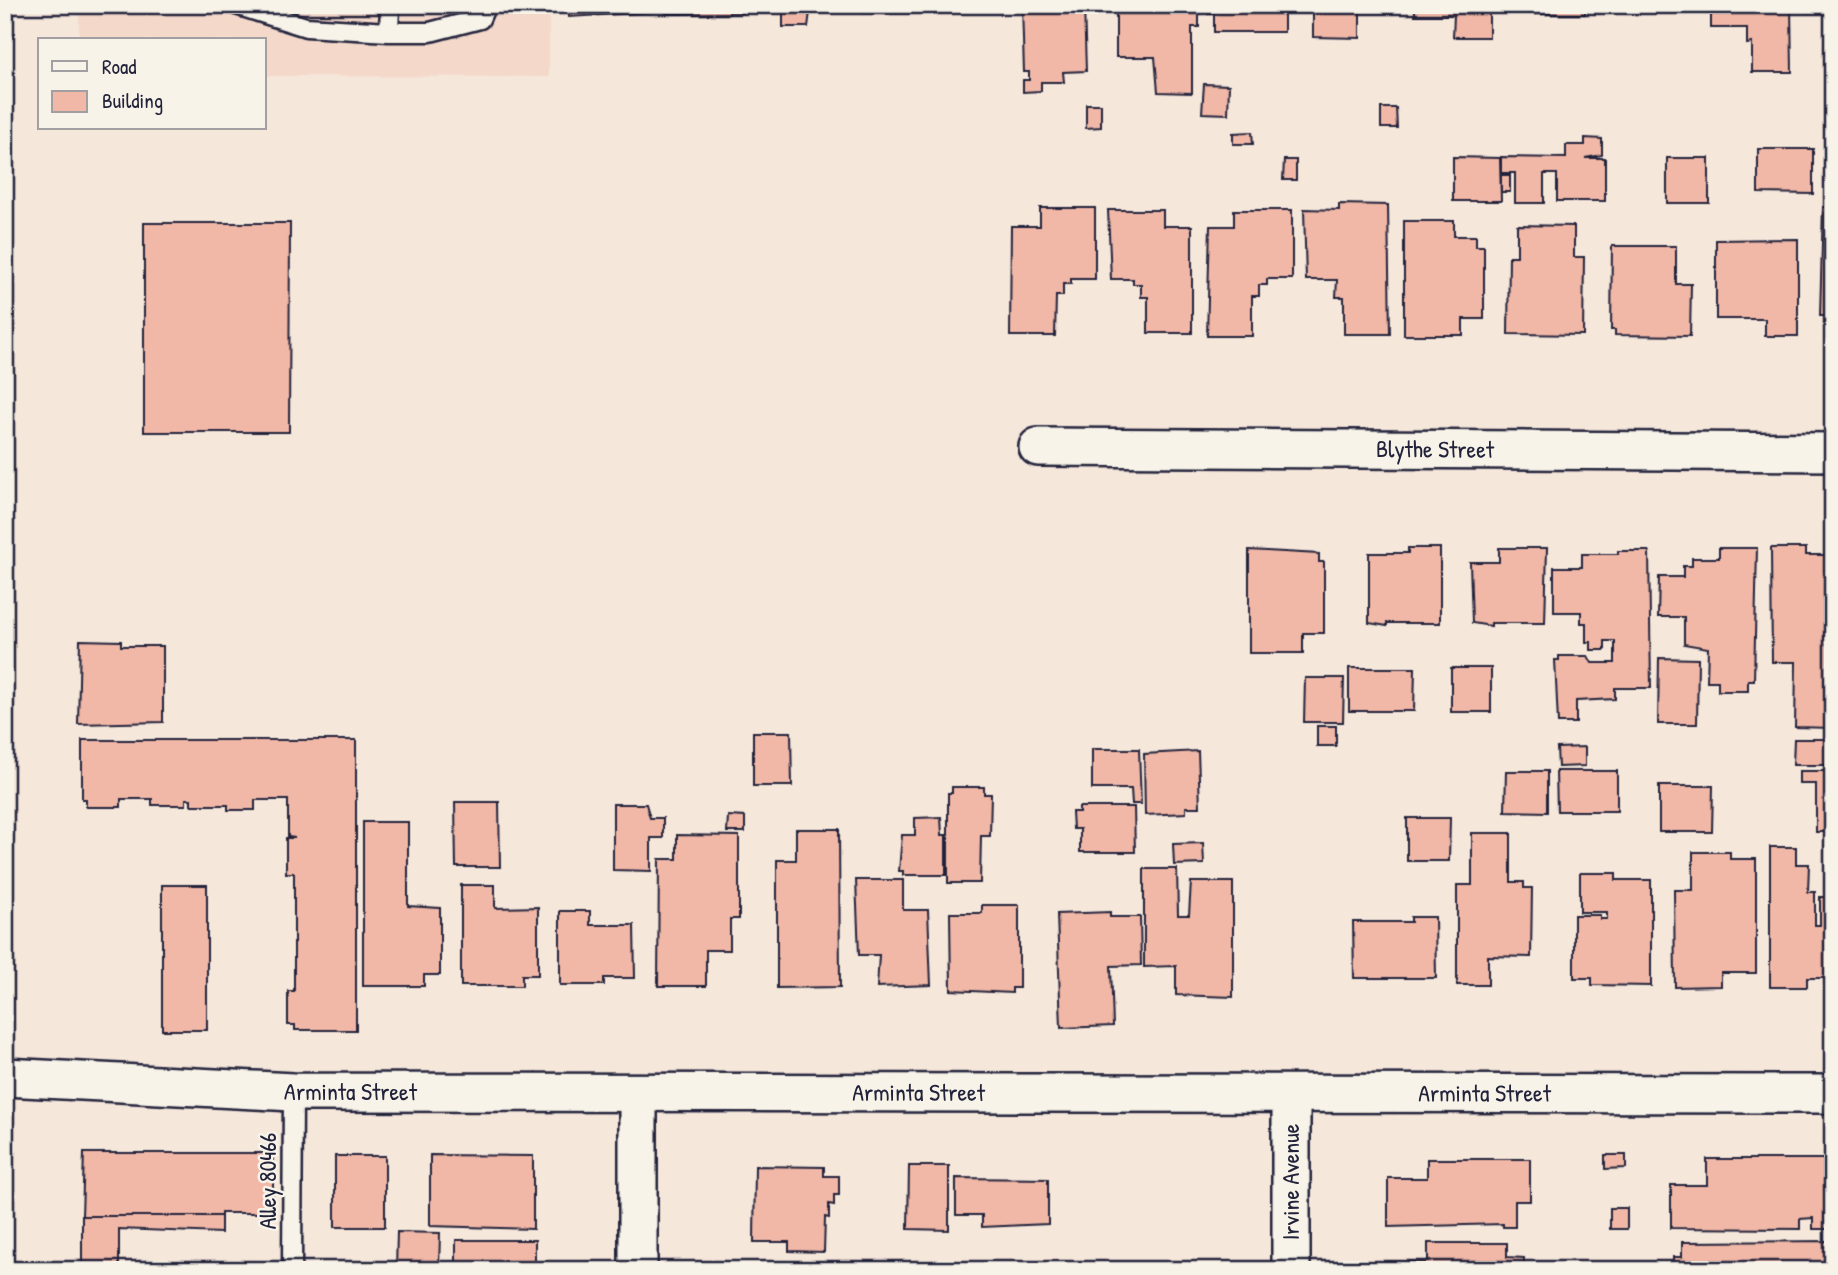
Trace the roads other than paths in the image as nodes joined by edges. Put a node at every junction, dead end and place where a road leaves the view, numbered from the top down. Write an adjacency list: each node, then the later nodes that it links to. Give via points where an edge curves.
1 (236, 5): 4 (lane, via 306,27)
2 (390, 5): 4 (lane)
3 (486, 5): 4 (lane, via 480,19 430,32)
4 (389, 32)
5 (1038, 447): 6 (street, Blythe Street)
6 (1833, 452)
7 (5, 1077): 8 (street, Arminta Street)
8 (293, 1092): 9 (street, Arminta Street); 12 (lane, Alley 80466)
9 (638, 1094): 10 (street, Arminta Street); 13 (street)
10 (1291, 1094): 11 (street, Arminta Street); 14 (street, Irvine Avenue)
11 (1833, 1094)
12 (292, 1270)
13 (638, 1270)
14 (1291, 1270)

